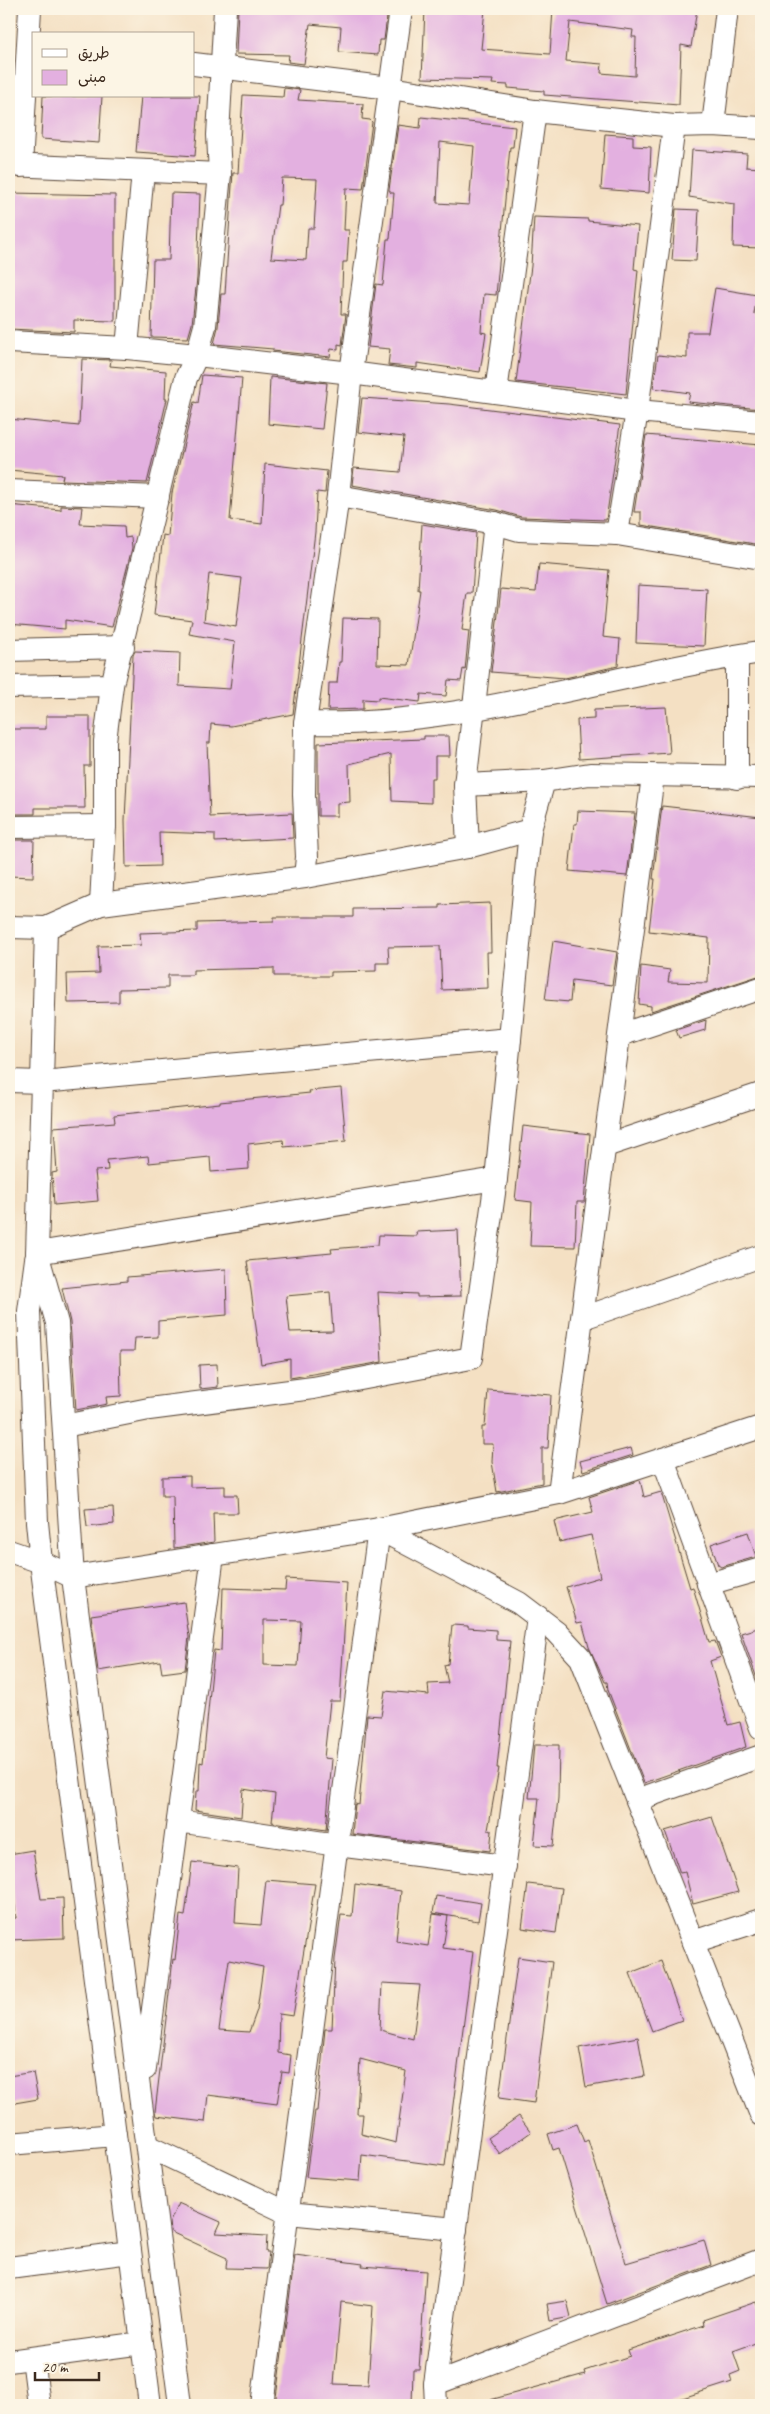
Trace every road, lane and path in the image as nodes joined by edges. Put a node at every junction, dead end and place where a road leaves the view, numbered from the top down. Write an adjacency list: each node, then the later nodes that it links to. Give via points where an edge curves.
1 (30, 9): 5 (street)
2 (225, 9): 7 (street)
3 (401, 9): 8 (street)
4 (727, 9): 10 (street)
5 (30, 40): 13 (street)
6 (195, 64): 7 (street)
7 (221, 68): 8 (street); 15 (street)
8 (390, 88): 9 (street); 19 (street)
9 (535, 111): 11 (street); 20 (street)
10 (713, 125): 11 (street); 12 (street)
11 (674, 126): 21 (street)
12 (761, 128)
13 (15, 166): 14 (street)
14 (143, 170): 15 (street); 17 (street)
15 (220, 174): 18 (street, via 205,326)
16 (9, 342): 17 (street)
17 (127, 348): 18 (street)
18 (197, 355): 19 (street); 25 (street, via 186,378)
19 (352, 373): 20 (street); 24 (street)
20 (496, 392): 21 (street)
21 (637, 411): 22 (street); 27 (street)
22 (761, 422)
23 (9, 491): 25 (street)
24 (338, 496): 26 (street); 36 (street)
25 (158, 498): 29 (street)
26 (494, 523): 27 (street, via 518,530); 35 (street)
27 (617, 534): 28 (street)
28 (761, 558)
29 (123, 647): 30 (street); 33 (street)
30 (9, 650)
31 (761, 652): 32 (street)
32 (737, 656): 35 (street); 39 (street)
33 (112, 685): 34 (street); 42 (street, via 105,741)
34 (9, 687)
35 (475, 710): 36 (street, via 348,724); 41 (street)
36 (306, 723): 46 (street)
37 (653, 776): 39 (street); 40 (street, via 590,774); 51 (street)
38 (761, 777): 39 (street)
39 (737, 778)
40 (544, 781): 41 (street); 44 (street)
41 (465, 786): 45 (street)
42 (105, 826): 43 (street); 47 (street)
43 (9, 827)
44 (530, 830): 45 (street); 52 (street)
45 (468, 847): 46 (street)
46 (305, 877): 47 (street)
47 (101, 904): 49 (street)
48 (9, 927): 49 (street)
49 (46, 928): 54 (street)
50 (761, 988): 51 (street)
51 (620, 1035): 56 (street)
52 (510, 1039): 54 (street); 57 (street)
53 (9, 1080): 54 (street)
54 (42, 1082): 58 (street)
55 (761, 1094): 56 (street)
56 (605, 1146): 61 (street)
57 (496, 1179): 58 (street); 62 (street, via 471,1358 313,1388 149,1409)
58 (37, 1252): 60 (street); 62 (street, via 57,1323)
59 (761, 1256): 61 (street)
60 (19, 1310): 69 (street)
61 (583, 1318): 65 (street)
62 (64, 1426): 71 (street)
63 (761, 1427): 64 (street)
64 (663, 1459): 65 (street); 72 (street)
65 (559, 1493): 66 (street)
66 (379, 1529): 68 (street); 73 (street, via 519,1603); 78 (street)
67 (9, 1551): 69 (street)
68 (213, 1555): 71 (street); 77 (street)
69 (41, 1562): 71 (street); 85 (street)
70 (761, 1569): 72 (street)
71 (73, 1577): 83 (street)
72 (708, 1584): 74 (street)
73 (538, 1617): 76 (street, via 581,1658); 79 (street)
74 (761, 1728)
75 (761, 1756): 76 (street)
76 (637, 1800): 81 (street)
77 (178, 1820): 78 (street); 83 (street)
78 (337, 1845): 79 (street); 88 (street)
79 (504, 1866): 89 (street)
80 (761, 1920): 81 (street)
81 (693, 1942): 82 (street)
82 (756, 2089): 84 (street)
83 (141, 2100): 87 (street)
84 (761, 2115)
85 (115, 2135): 86 (street); 90 (street)
86 (9, 2144)
87 (147, 2146): 88 (street); 99 (street)
88 (288, 2213): 89 (street); 100 (street)
89 (456, 2230): 96 (street)
90 (130, 2252): 92 (street); 93 (street)
91 (761, 2260): 96 (street)
92 (9, 2268)
93 (142, 2343): 94 (street); 98 (street)
94 (33, 2358): 95 (street); 97 (street)
95 (9, 2361)
96 (435, 2395)
97 (39, 2405)
98 (150, 2405)
99 (180, 2405)
100 (262, 2405)

